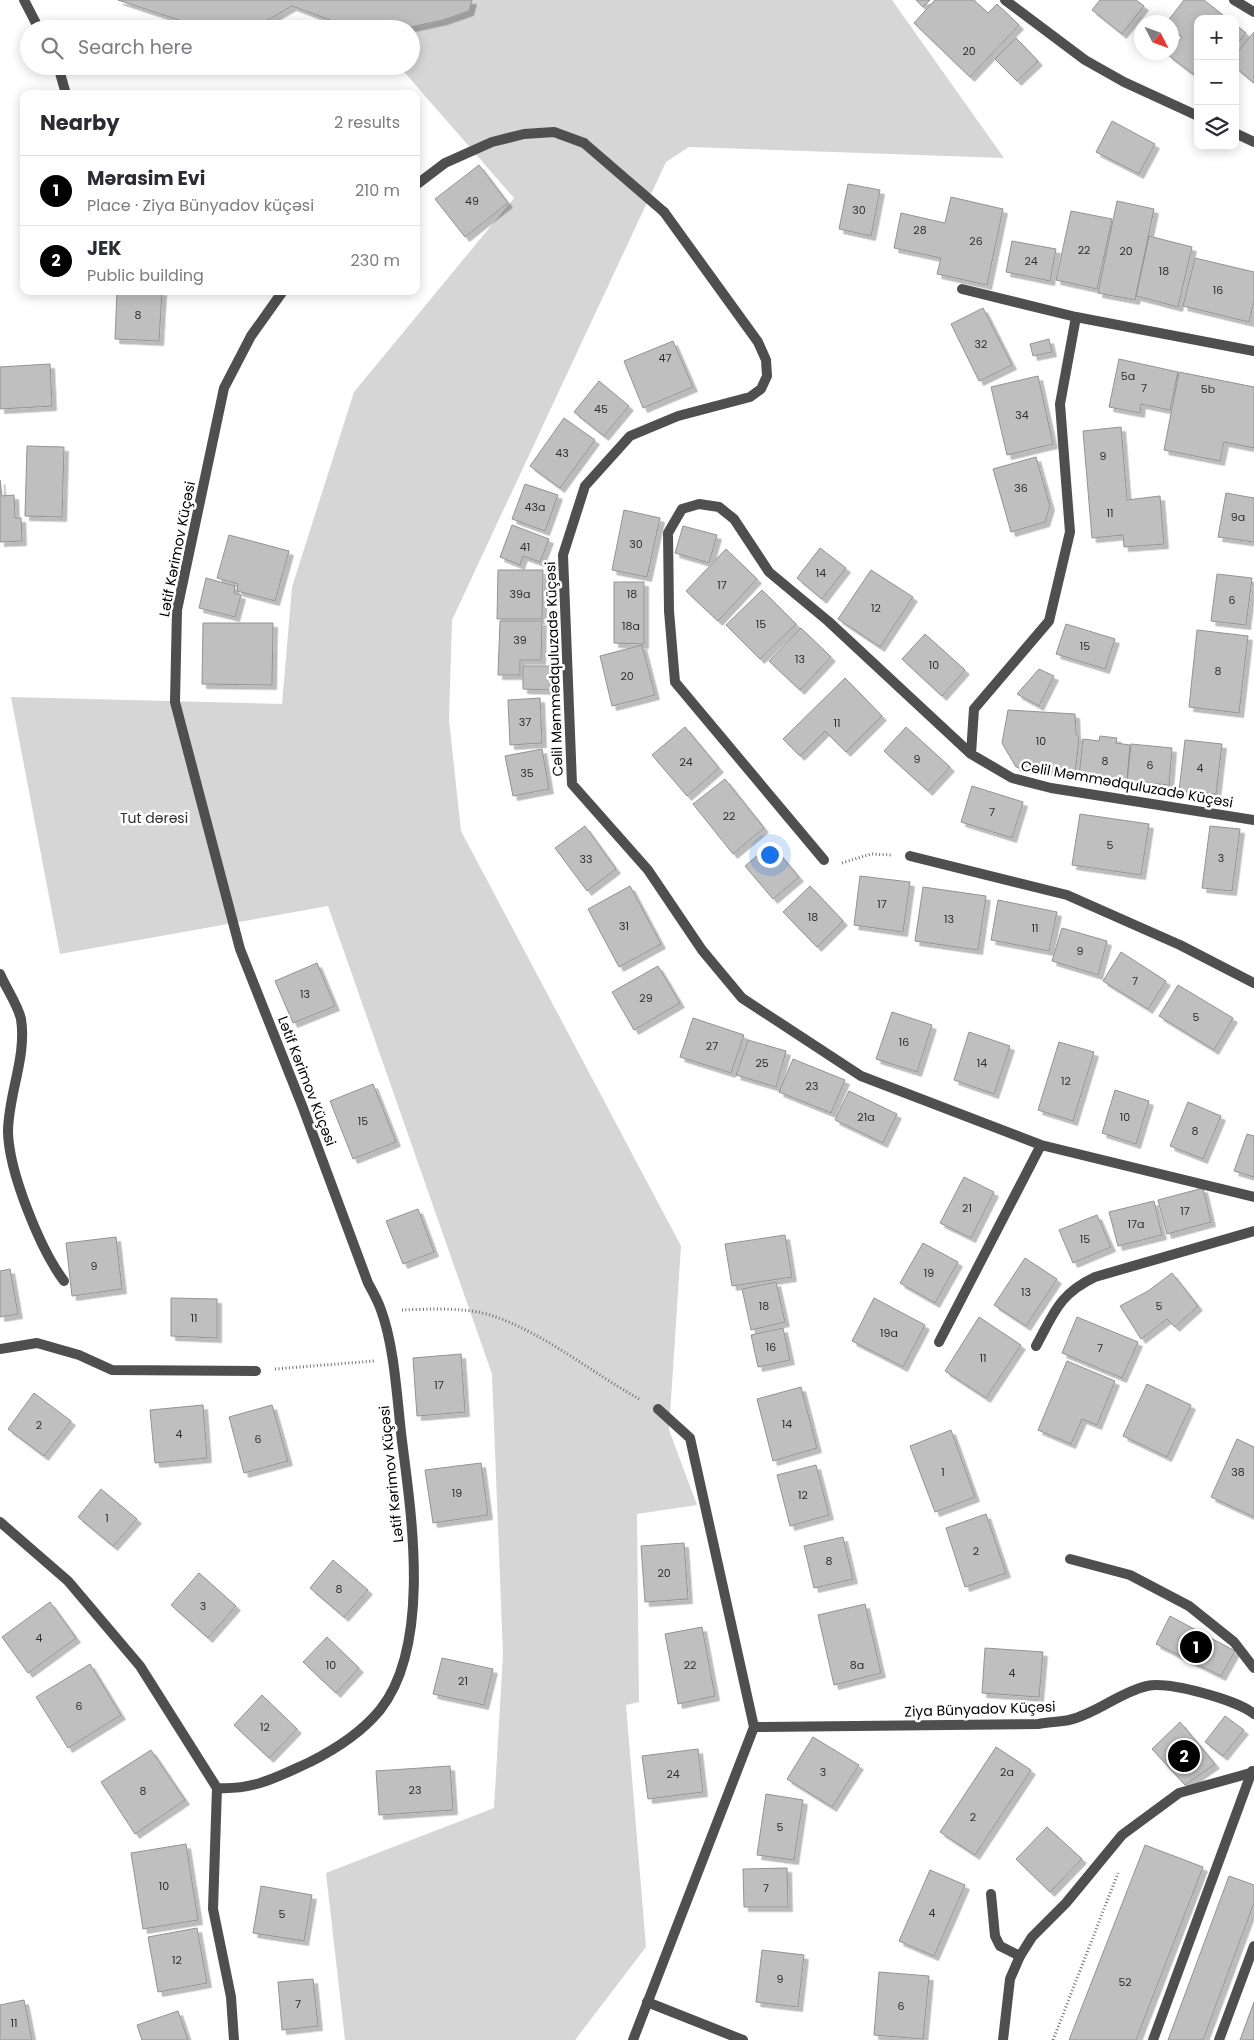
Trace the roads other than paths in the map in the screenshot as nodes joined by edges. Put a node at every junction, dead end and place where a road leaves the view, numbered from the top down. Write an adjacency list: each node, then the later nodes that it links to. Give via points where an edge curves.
1 (24, 0): 5 (street)
2 (1005, 0): 8 (street, via 1085,60)
3 (1234, 0): 4 (street)
4 (1254, 12)
5 (34, 20)
6 (61, 75): 7 (street)
7 (65, 90)
8 (1194, 114)
9 (1239, 135): 10 (street)
10 (1254, 142)
11 (420, 182): 22 (street, Cəlil Məmmədquluzadə Küçəsi, via 445,164 492,142 524,134 554,132 584,144 664,212 758,342 766,360 767,376 762,389 750,397 678,416 630,436 585,486 563,555 572,784 648,870 702,950 742,998 861,1076)
12 (962, 289): 14 (street)
13 (280, 295): 37 (street, Lətif Kərimov Küçəsi, via 251,336 224,388 177,610 175,702 240,949 368,1283 382,1311 392,1359 412,1520 413,1615 397,1681 380,1710 360,1730 333,1750 263,1784 237,1789)
14 (1076, 317): 15 (street); 16 (street, via 1060,404 1070,532 1049,621 974,709)
15 (1254, 351)
16 (971, 754): 17 (street, Cəlil Məmmədquluzadə Küçəsi, via 1012,778 1051,788); 19 (street, Cəlil Məmmədquluzadə Küçəsi, via 828,621 769,572 734,519 719,507 698,504 682,509 668,533 675,682)
17 (1254, 820)
18 (910, 856): 21 (street, via 1068,895 1180,945)
19 (824, 860)
20 (0, 974): 25 (street, via 21,1018 21,1048 8,1132 11,1157 52,1264)
21 (1254, 983)
22 (1041, 1145): 23 (street, Cəlil Məmmədquluzadə Küçəsi); 26 (street)
23 (1254, 1196)
24 (1254, 1231): 27 (street, via 1095,1277 1078,1285 1060,1301)
25 (64, 1281)
26 (939, 1342)
27 (1036, 1346)
28 (0, 1349): 29 (street, via 37,1343 79,1355 112,1370)
29 (256, 1371)
30 (658, 1409): 35 (street, via 690,1438)
31 (0, 1522): 37 (street, via 68,1581 140,1666)
32 (1070, 1559): 33 (street, via 1130,1575 1189,1606 1234,1642)
33 (1254, 1668)
34 (1254, 1714): 35 (street, Ziya Bünyadov Küçəsi, via 1212,1695 1148,1686 1070,1720 1038,1724)
35 (754, 1727): 41 (street)
36 (1253, 1771): 40 (street, via 1179,1793 1122,1835 1066,1903 1032,1937); 46 (street)
37 (217, 1788): 42 (street, via 213,1909 231,1997)
38 (991, 1894): 40 (street, via 994,1936 1000,1946)
39 (1254, 1946): 47 (street)
40 (1020, 1956): 45 (street, via 1010,1979)
41 (647, 2002): 43 (street); 44 (street)
42 (234, 2040)
43 (633, 2040)
44 (742, 2040)
45 (1003, 2040)
46 (1153, 2040)
47 (1219, 2040)

